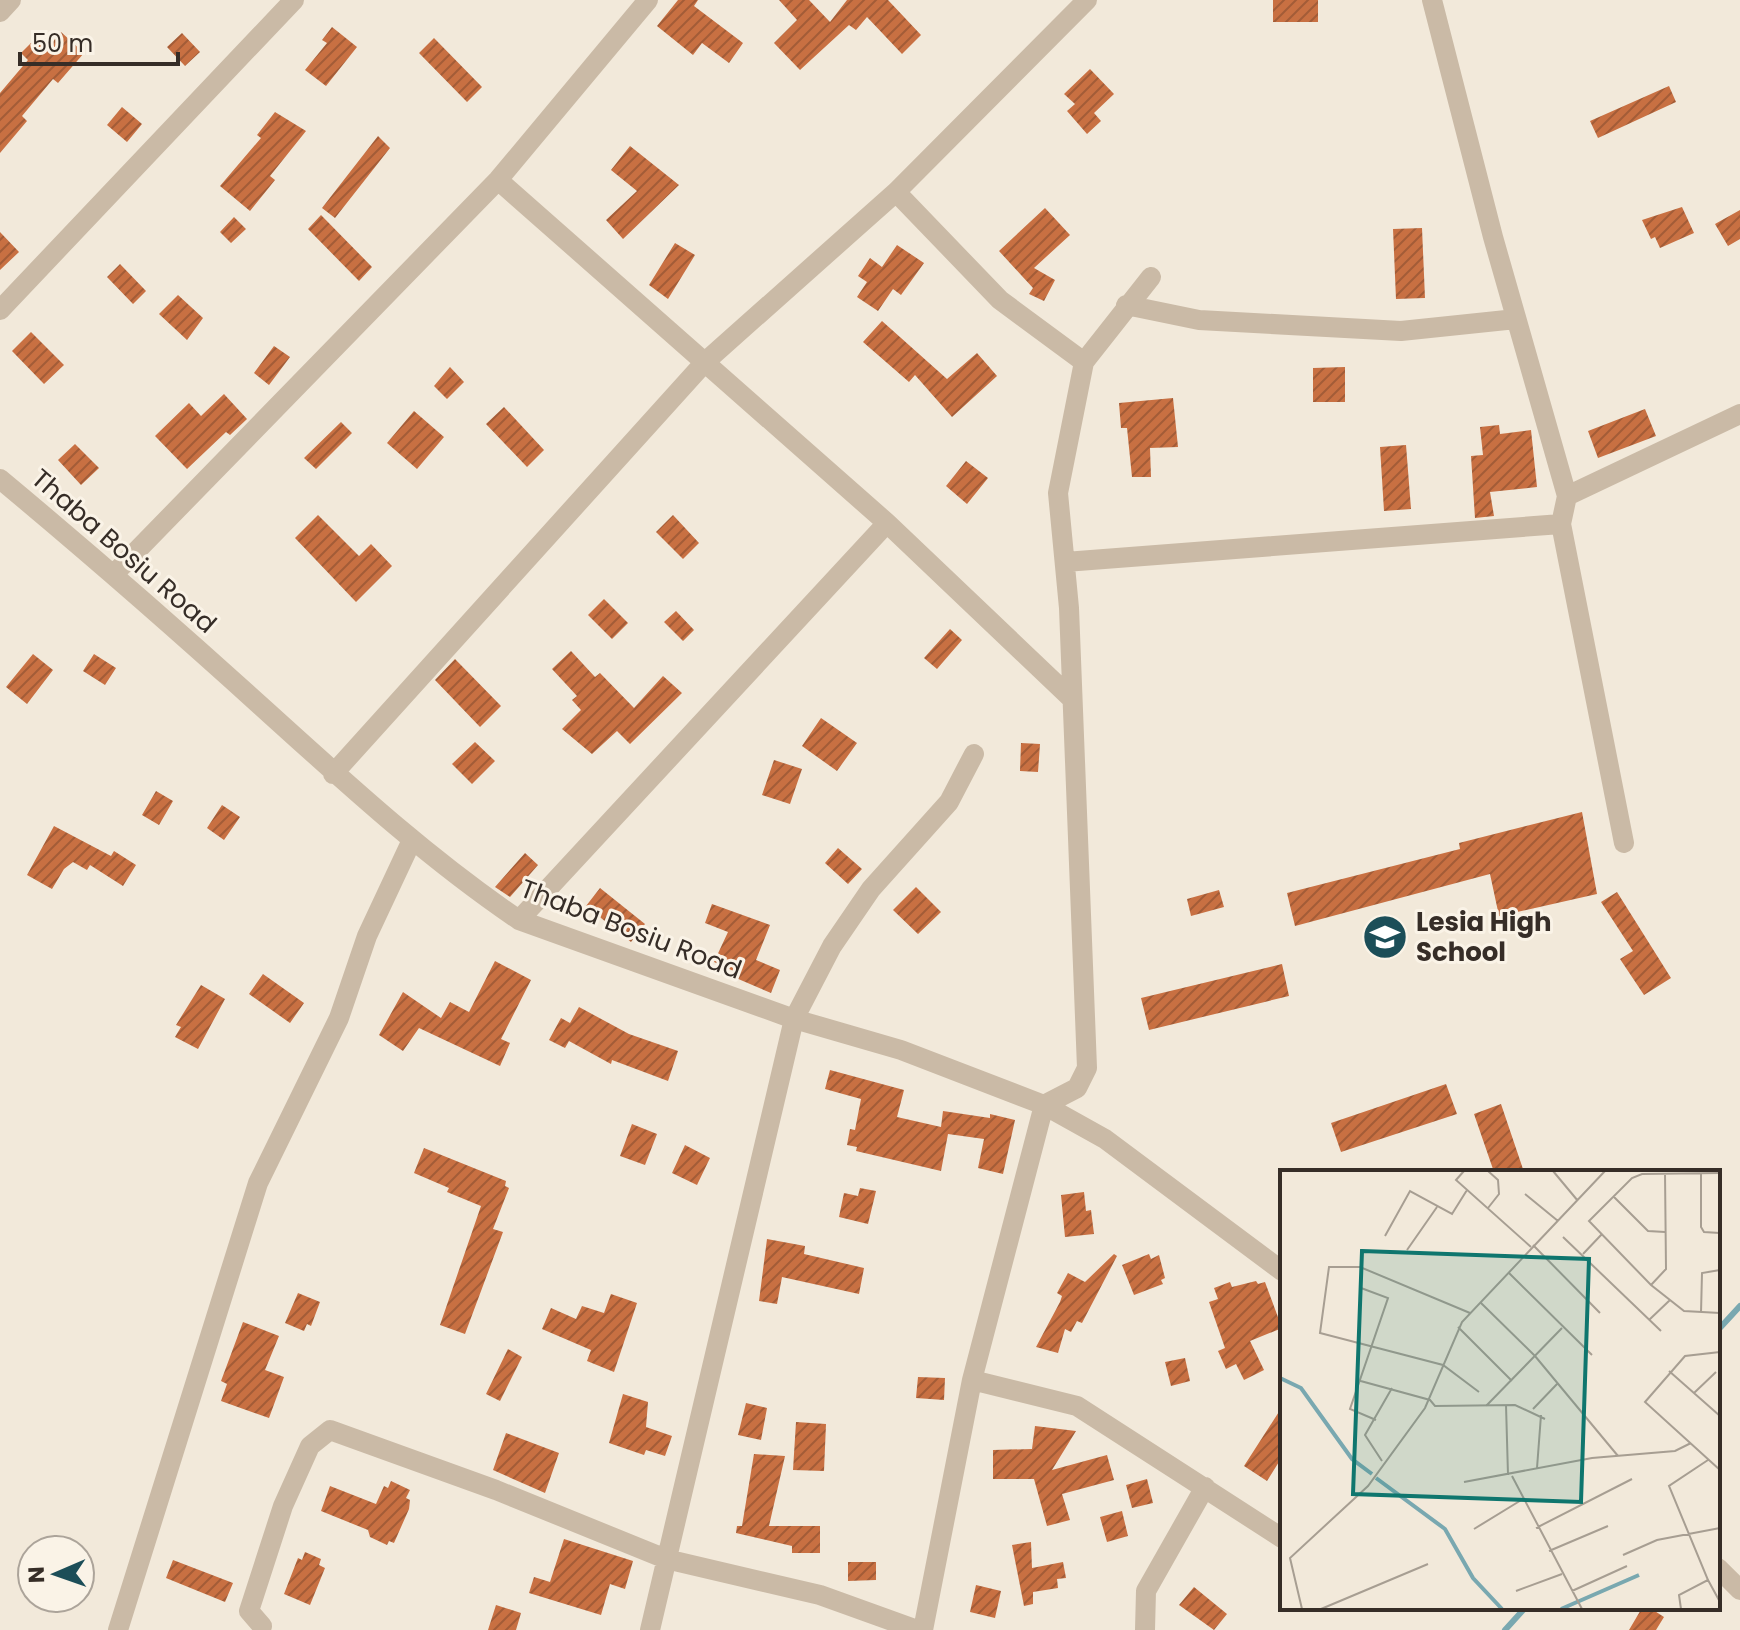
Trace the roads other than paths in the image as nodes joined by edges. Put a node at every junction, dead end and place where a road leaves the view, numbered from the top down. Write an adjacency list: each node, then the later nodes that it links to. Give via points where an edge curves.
1 (11, 0): 6 (street)
2 (294, 0): 11 (street)
3 (648, 0): 7 (street)
4 (1087, 0): 8 (street)
5 (1432, 0): 12 (street)
6 (0, 12)
7 (498, 180): 13 (street); 21 (street)
8 (896, 192): 13 (street); 14 (street, via 1000,300)
9 (1151, 277): 10 (street)
10 (1126, 305): 12 (street, via 1199,320 1401,331); 14 (street)
11 (0, 310)
12 (1516, 319): 17 (street)
13 (705, 362): 18 (street); 24 (street)
14 (1084, 362): 20 (street, via 1058,493)
15 (1738, 418): 17 (street)
16 (0, 479): 21 (street, Thaba Bosiu Road)
17 (1567, 496): 19 (street)
18 (887, 523): 22 (street); 27 (street)
19 (1561, 524): 20 (street); 26 (street)
20 (1065, 562): 22 (street)
21 (114, 574): 24 (street, Thaba Bosiu Road)
22 (1072, 699): 29 (street, via 1087,1068 1077,1088)
23 (974, 754): 28 (street, via 949,802 847,923)
24 (333, 774): 25 (street, Thaba Bosiu Road)
25 (412, 840): 27 (street, Thaba Bosiu Road); 38 (street, via 367,936 339,1018 258,1183)
26 (1624, 843)
27 (519, 920): 28 (street, Thaba Bosiu Road)
28 (794, 1019): 29 (street, Thaba Bosiu Road, via 901,1050); 34 (street)
29 (1044, 1105): 30 (street, Thaba Bosiu Road, via 1126,1153); 31 (street)
30 (1280, 1269)
31 (972, 1380): 32 (street, via 1077,1406); 40 (street)
32 (1205, 1487): 33 (street); 41 (street, via 1146,1591)
33 (1280, 1537)
34 (666, 1559): 37 (street, via 330,1430 310,1446 283,1506 249,1611); 39 (street); 40 (street, via 820,1595)
35 (1720, 1570): 36 (street)
36 (1740, 1590)
37 (262, 1626)
38 (118, 1630)
39 (650, 1630)
40 (920, 1630)
41 (1145, 1630)

